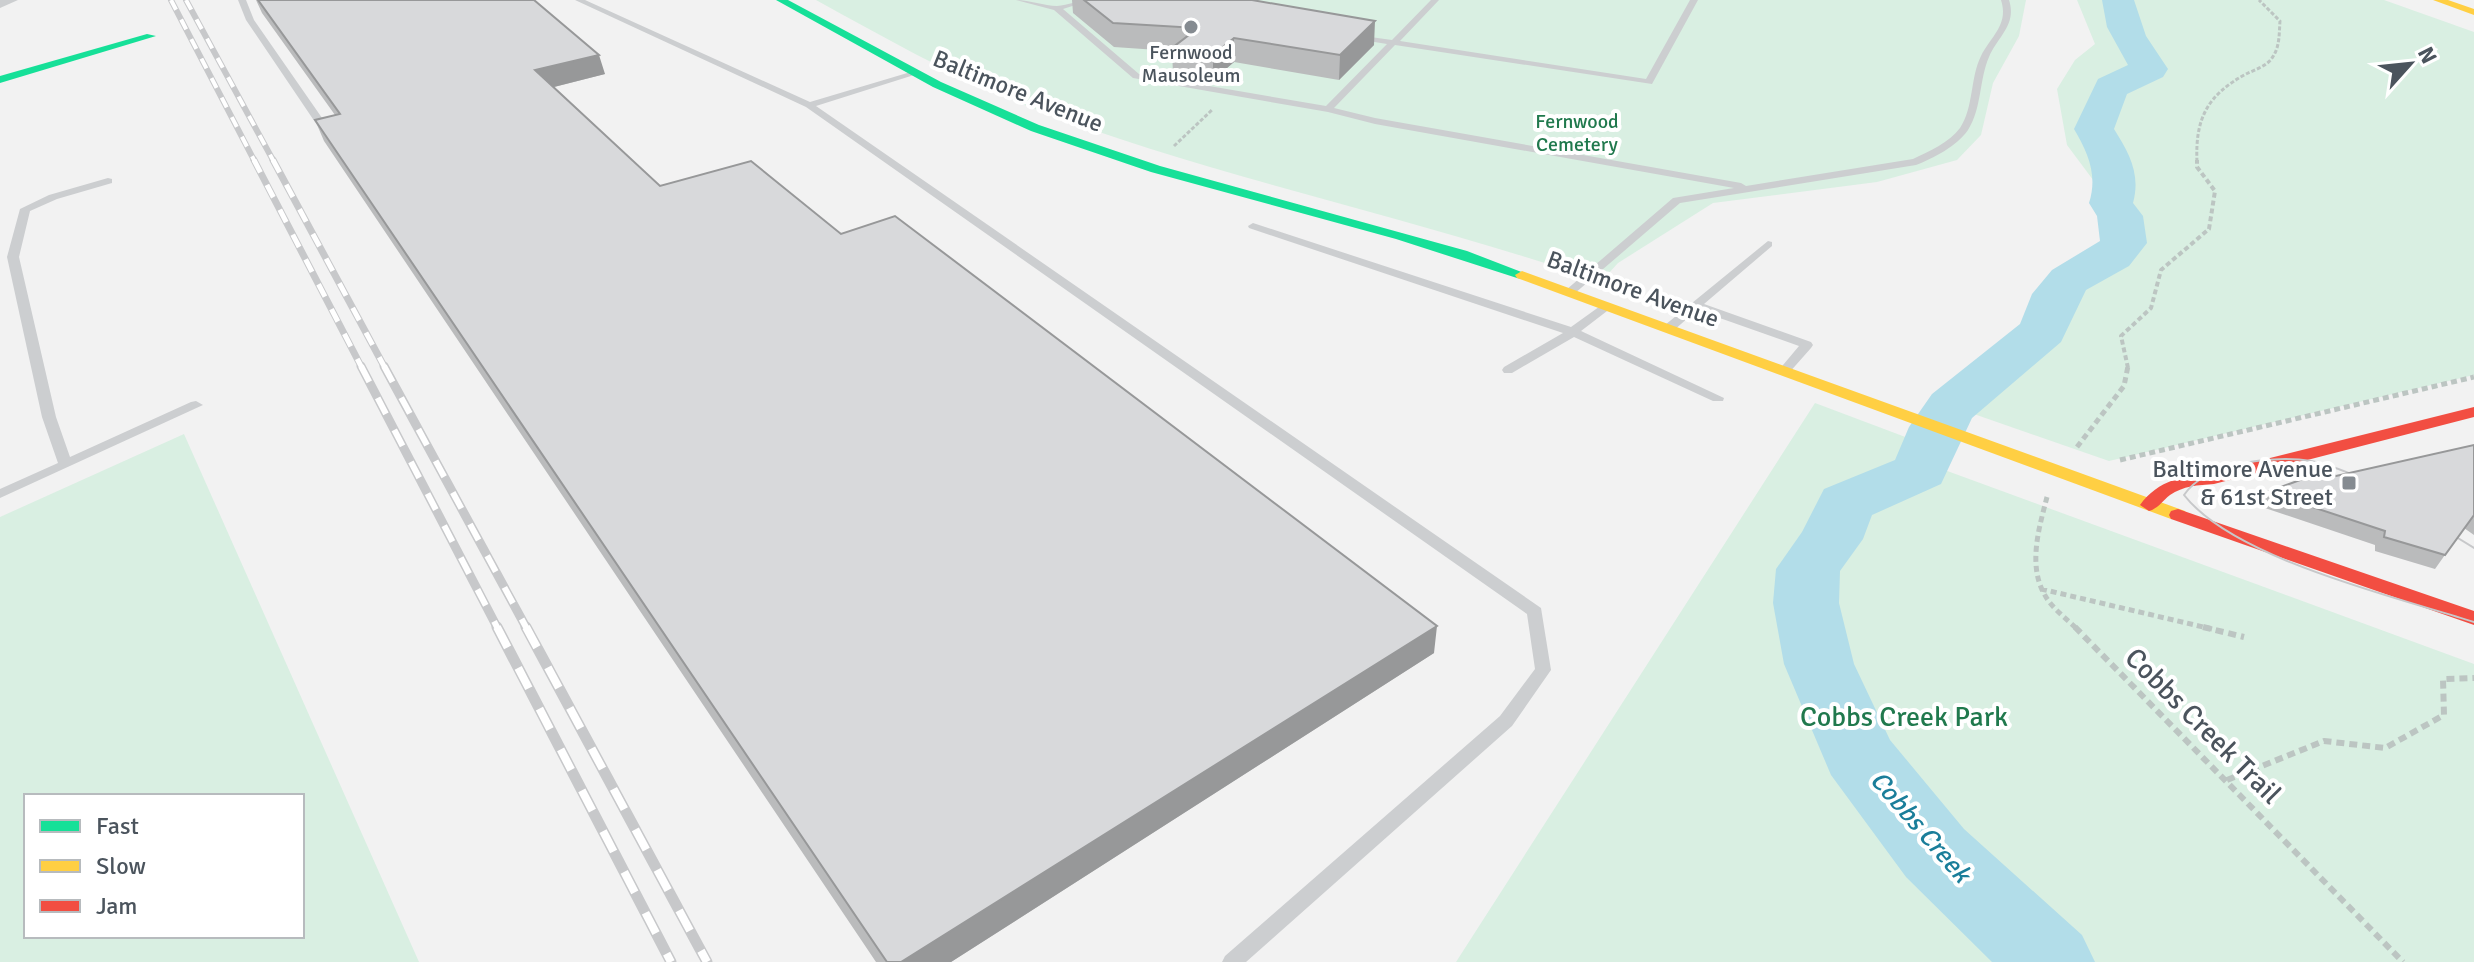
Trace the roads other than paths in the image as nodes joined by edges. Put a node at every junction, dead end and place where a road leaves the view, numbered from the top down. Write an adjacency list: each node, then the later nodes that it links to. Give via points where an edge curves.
1 (10, 0): 11 (street)
2 (242, 0): 21 (lane, via 250,20)
3 (579, 0): 19 (lane)
4 (781, 0): 17 (main road, Baltimore Avenue)
5 (1020, 0): 12 (lane)
6 (1087, 0): 12 (lane)
7 (1435, 0): 16 (lane)
8 (1694, 0): 16 (lane, via 1649,82)
9 (2005, 0): 23 (lane, via 2007,19 2001,37 1986,54 1964,130 1940,149 1916,162)
10 (2438, 0): 13 (main road)
11 (0, 3)
12 (1057, 8): 20 (lane, via 1136,76)
13 (2474, 12)
14 (1345, 35): 16 (lane)
15 (151, 36): 18 (main road)
16 (1392, 42): 20 (lane)
17 (911, 73): 19 (lane); 26 (main road, Baltimore Avenue, via 1077,143 1384,230)
18 (0, 80)
19 (809, 105): 40 (lane, via 1535,612 1543,670 1506,721)
20 (1328, 109): 23 (lane)
21 (324, 128)
22 (108, 181): 36 (lane, via 25,209 13,257 49,417)
23 (1759, 189): 26 (lane, via 1677,200)
24 (1253, 226): 30 (lane)
25 (1768, 244): 27 (lane)
26 (1570, 292): 28 (main road, Baltimore Avenue)
27 (1695, 305): 29 (lane); 32 (lane, via 1807,345)
28 (1607, 306): 29 (main road, Baltimore Avenue); 30 (lane)
29 (1669, 328): 32 (main road, Baltimore Avenue)
30 (1573, 332): 31 (lane); 33 (lane)
31 (1508, 370)
32 (1784, 371): 38 (main road, Baltimore Avenue)
33 (1718, 398)
34 (196, 405): 36 (lane)
35 (2474, 412): 38 (main road, via 2214,478 2175,482 2162,487)
36 (65, 464): 37 (lane)
37 (0, 494)
38 (2149, 505): 39 (main road, Baltimore Avenue)
39 (2474, 618)
40 (1232, 962)

